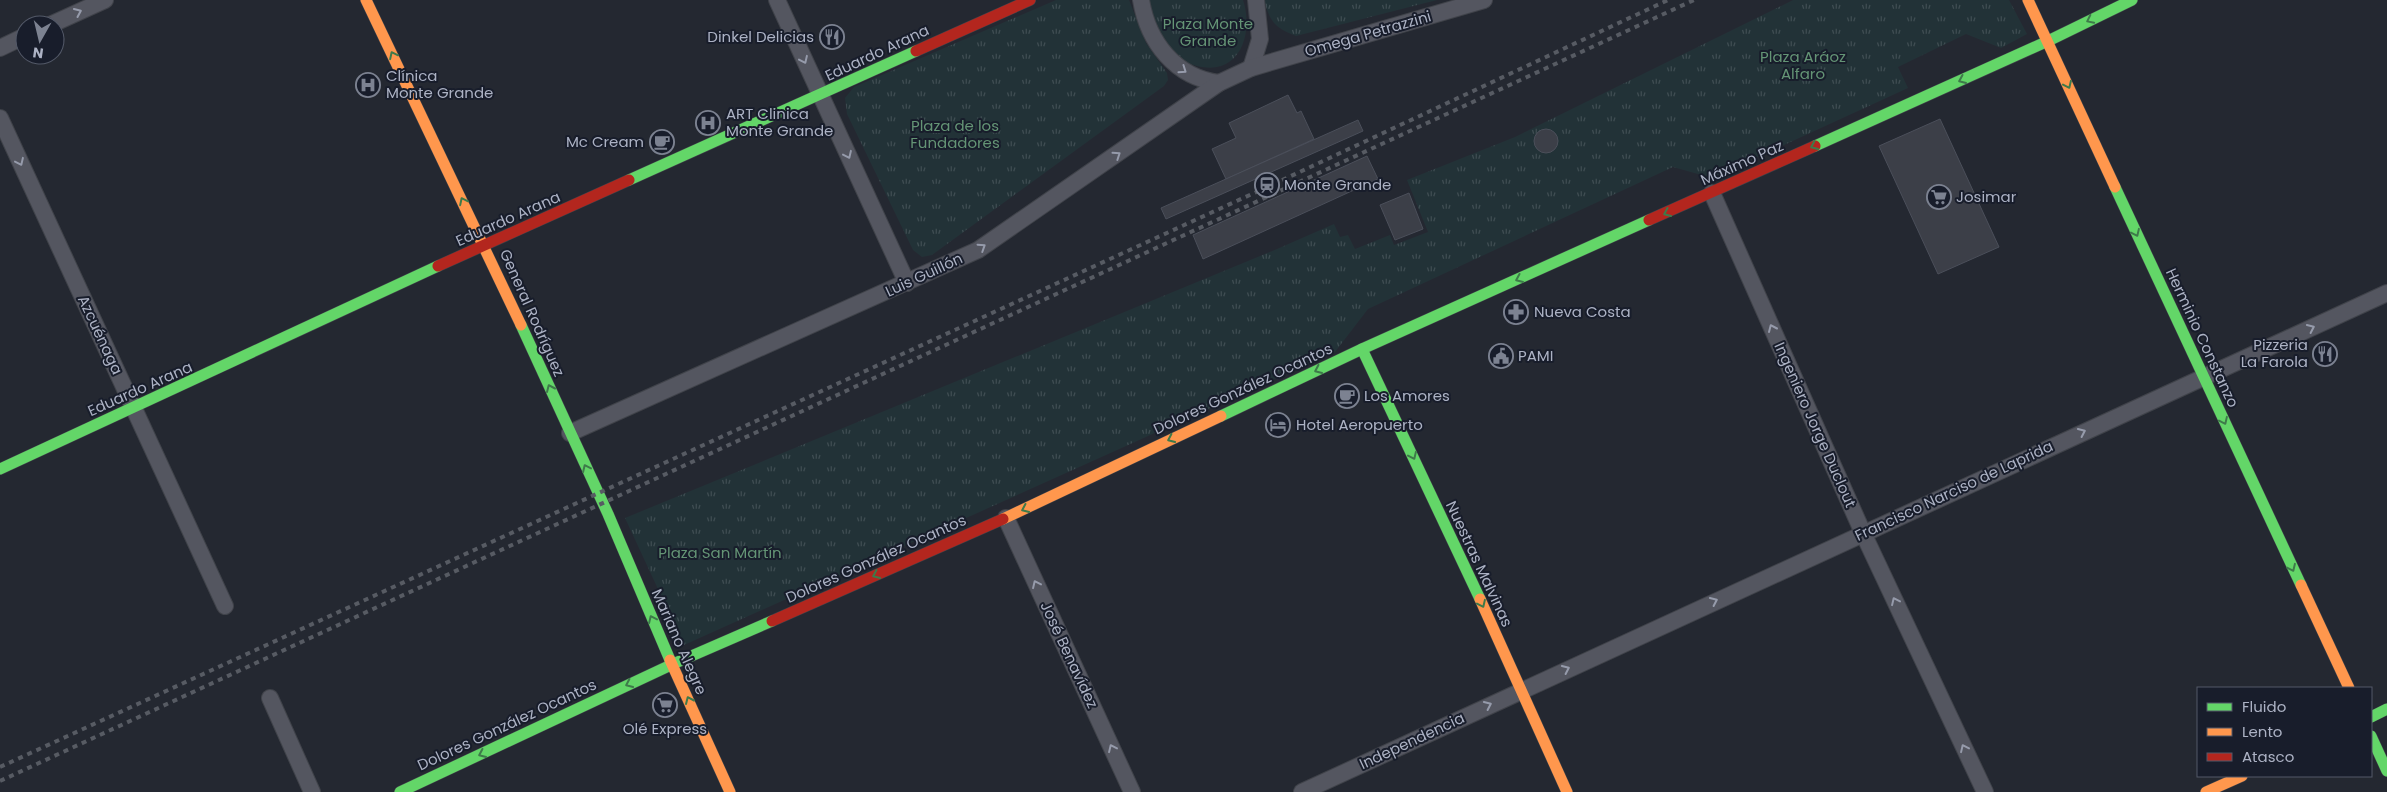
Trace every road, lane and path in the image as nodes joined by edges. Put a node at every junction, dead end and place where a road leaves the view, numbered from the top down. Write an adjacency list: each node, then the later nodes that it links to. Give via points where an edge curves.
1 (105, 0): 10 (street, one-way to 1)
2 (366, 0): 19 (street, General Rodríguez, one-way to 2)
3 (777, 0): 16 (street, one-way to 16)
4 (1030, 0): 16 (street, Eduardo Arana)
5 (1141, 0): 15 (street, one-way to 15, via 1149,30 1176,66 1192,77)
6 (1256, 0): 14 (street, via 1260,39)
7 (1484, 0): 14 (street, Omega Petrazzini)
8 (2028, 0): 12 (street, Herminio Constanzo)
9 (2132, 0): 12 (street, Máximo Paz, one-way to 12)
10 (65, 18)
11 (15, 41): 13 (street)
12 (2048, 41): 18 (street, Máximo Paz, one-way to 18); 23 (street, Herminio Constanzo, one-way to 23)
13 (0, 48)
14 (1251, 68): 15 (street, Luis Guillón)
15 (1219, 83): 20 (street, Luis Guillón, one-way to 15, via 978,250)
16 (820, 95): 19 (street, Eduardo Arana); 20 (street, one-way to 20)
17 (0, 118): 24 (street, Azcuénaga, one-way to 24)
18 (1712, 193): 22 (street, Máximo Paz, one-way to 22); 29 (street, Ingeniero Jorge Duclout, one-way to 18)
19 (484, 245): 24 (street, Eduardo Arana); 25 (street, General Rodríguez, one-way to 19)
20 (907, 283): 25 (street, Luis Guillón)
21 (2387, 293): 23 (street, Francisco Narciso de Laprida, one-way to 21)
22 (1362, 349): 28 (street, Dolores González Ocantos, one-way to 28); 33 (street, Nuestras Malvinas, one-way to 33)
23 (2203, 377): 29 (street, Francisco Narciso de Laprida, one-way to 23); 32 (street, Herminio Constanzo, one-way to 32)
24 (134, 408): 26 (street, Eduardo Arana); 30 (street, Azcuénaga)
25 (570, 433): 27 (street, General Rodríguez, one-way to 25)
26 (0, 469)
27 (603, 504): 31 (street, Mariano Alegre, one-way to 27)
28 (1006, 518): 31 (street, Dolores González Ocantos, one-way to 31); 43 (street, José Benavídez, one-way to 28)
29 (1863, 533): 33 (street, Francisco Narciso de Laprida, one-way to 29); 46 (street, Ingeniero Jorge Duclout, one-way to 29)
30 (225, 606)
31 (673, 664): 41 (street, Dolores González Ocantos, one-way to 41); 42 (street, Mariano Alegre, one-way to 31)
32 (2349, 687)
33 (1522, 689): 44 (street, Independencia, one-way to 33); 45 (street, Nuestras Malvinas)
34 (270, 698): 40 (street)
35 (2387, 710): 36 (street)
36 (2372, 717)
37 (2372, 738): 38 (street)
38 (2387, 772)
39 (2240, 777): 47 (street)
40 (312, 792)
41 (400, 792)
42 (730, 792)
43 (1132, 792)
44 (1302, 792)
45 (1567, 792)
46 (1984, 792)
47 (2206, 792)

